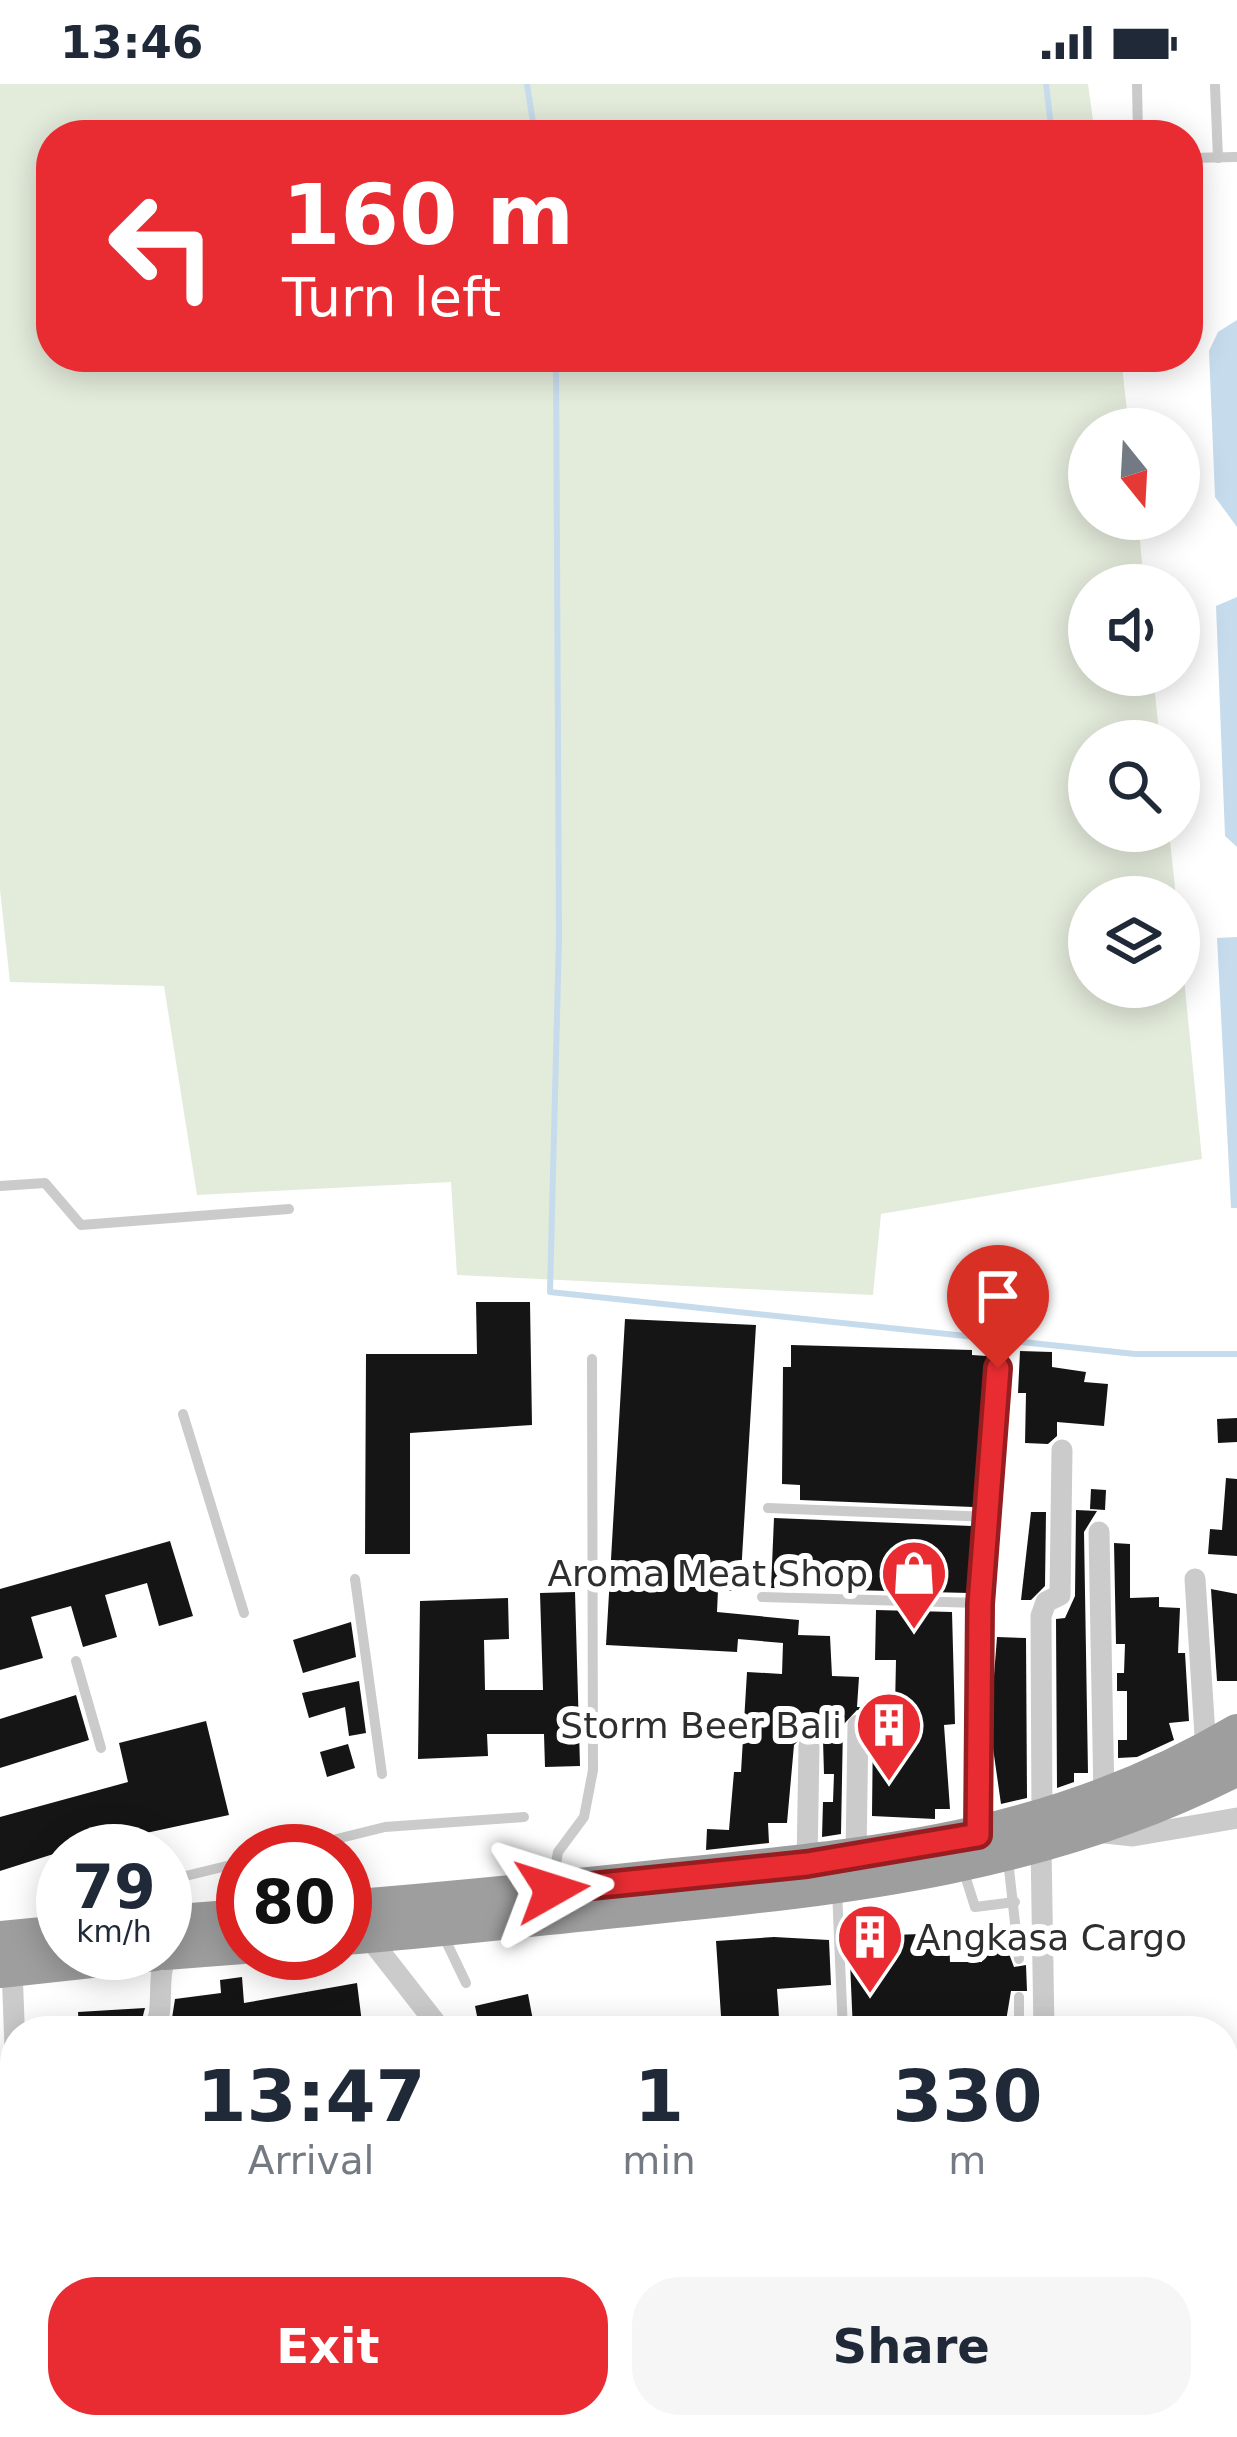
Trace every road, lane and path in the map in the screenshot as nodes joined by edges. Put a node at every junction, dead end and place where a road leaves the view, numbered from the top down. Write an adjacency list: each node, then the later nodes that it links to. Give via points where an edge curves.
1 (1137, 85): 3 (lane)
2 (1215, 86): 5 (lane)
3 (1138, 120)
4 (1203, 158): 5 (lane)
5 (1218, 158): 6 (lane)
6 (1237, 158)
7 (0, 1186): 8 (lane, via 45,1183 81,1225)
8 (290, 1209)
9 (592, 1359): 34 (lane, via 593,1770 584,1817 558,1852)
10 (998, 1368): 14 (lane)
11 (183, 1414): 20 (lane)
12 (1062, 1450): 31 (street, via 1060,1595 1041,1616)
13 (768, 1508): 14 (lane)
14 (990, 1517): 19 (lane)
15 (1099, 1532): 27 (street)
16 (355, 1579): 26 (lane)
17 (1195, 1580): 25 (street)
18 (762, 1597): 19 (lane)
19 (980, 1604): 31 (lane)
20 (244, 1613)
21 (76, 1661): 24 (lane)
22 (858, 1725): 33 (street)
23 (809, 1745): 32 (street)
24 (101, 1748)
25 (1226, 1750): 27 (highway)
26 (382, 1774)
27 (1099, 1815): 29 (street, via 1110,1838); 31 (highway)
28 (524, 1817): 30 (lane)
29 (1237, 1818)
30 (372, 1830)
31 (1006, 1845): 33 (highway); 35 (lane); 35 (lane, via 975,1907); 52 (street)
32 (807, 1864): 33 (highway); 34 (highway)
33 (846, 1871): 38 (highway); 50 (lane)
34 (552, 1890): 36 (highway)
35 (1015, 1902): 43 (lane)
36 (372, 1923)
37 (372, 1927): 38 (highway)
38 (440, 1928): 45 (lane)
39 (36, 1941): 42 (highway)
40 (372, 1950): 49 (street)
41 (36, 1958): 42 (highway)
42 (4, 1959): 47 (street)
43 (1018, 1959)
44 (157, 1980): 48 (street)
45 (466, 1983)
46 (1018, 1997): 51 (lane)
47 (11, 2016)
48 (159, 2016)
49 (429, 2016)
50 (843, 2016)
51 (1019, 2016)
52 (1041, 2016)

